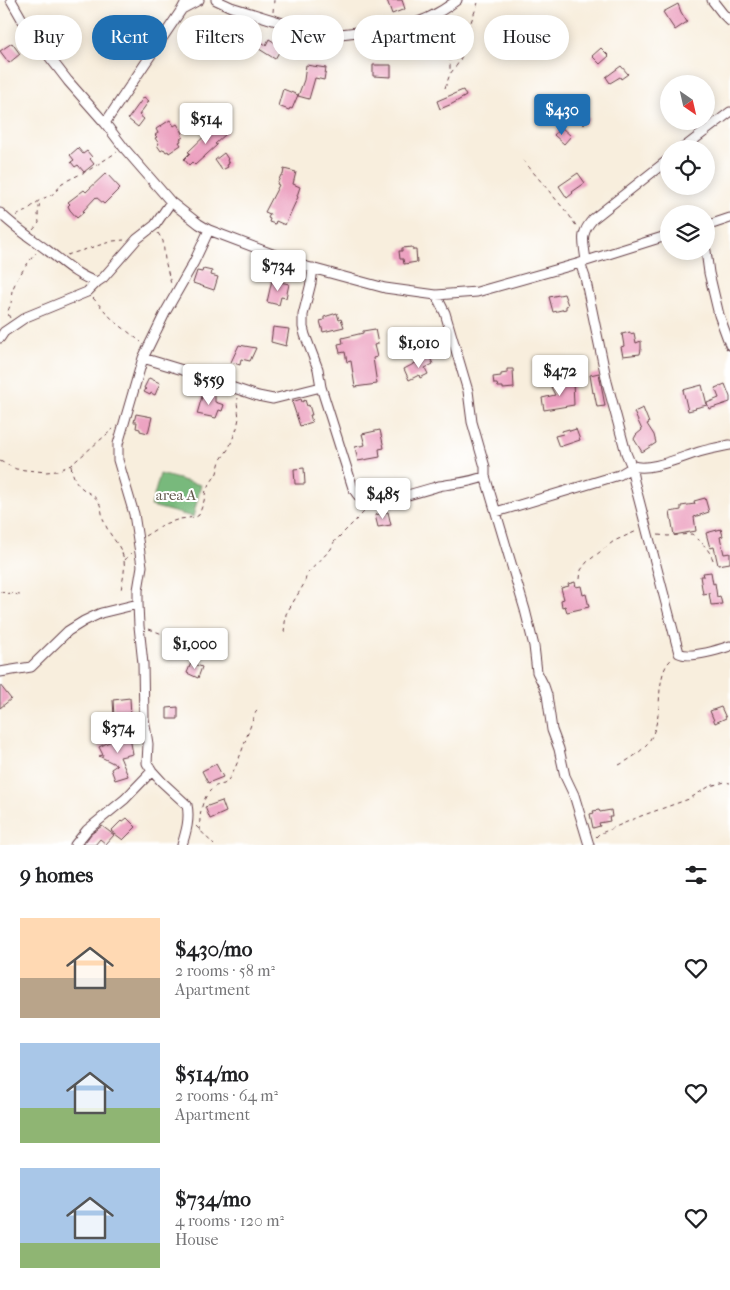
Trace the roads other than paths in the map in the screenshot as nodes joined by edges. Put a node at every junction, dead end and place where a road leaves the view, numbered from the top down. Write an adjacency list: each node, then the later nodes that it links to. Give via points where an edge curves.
1 (11, 0): 10 (street, via 68,81)
2 (187, 0): 7 (street)
3 (199, 0): 7 (street)
4 (216, 0): 5 (street, via 273,20 332,35 400,28 428,18)
5 (457, 0)
6 (712, 0): 8 (street)
7 (182, 9): 10 (street)
8 (730, 21)
9 (730, 112): 11 (street)
10 (105, 123): 13 (street)
11 (694, 140)
12 (660, 166): 20 (street, via 593,218 584,230)
13 (172, 202): 17 (street); 22 (street, via 155,225 137,239)
14 (0, 213): 22 (street, via 78,274)
15 (730, 218): 16 (street)
16 (715, 223)
17 (209, 230): 21 (street); 26 (street)
18 (660, 238): 20 (street)
19 (707, 260): 25 (street, via 719,315)
20 (583, 262): 23 (street, via 477,292); 29 (street, via 607,382)
21 (313, 268): 23 (street, via 385,288); 27 (street, via 302,315)
22 (97, 282): 24 (street, via 87,292 26,317)
23 (436, 295): 30 (street, via 445,313 468,391)
24 (0, 338)
25 (730, 346)
26 (143, 358): 27 (street, via 273,399); 32 (street, via 118,444 118,460 134,514 142,566)
27 (321, 387): 30 (street, via 353,488 366,502 472,482)
28 (730, 445): 29 (street, via 658,465)
29 (631, 467): 31 (street, via 610,478); 33 (street, via 679,653 692,656)
30 (485, 476): 31 (street)
31 (496, 512): 36 (street, via 534,646 537,672 544,686 565,776)
32 (138, 604): 34 (street, via 84,621 68,631 31,668); 35 (street, via 147,763)
33 (730, 646)
34 (0, 672)
35 (152, 771): 37 (street, via 125,799 86,830); 38 (street, via 187,805 187,831)
36 (591, 842)
37 (75, 845)
38 (182, 845)

